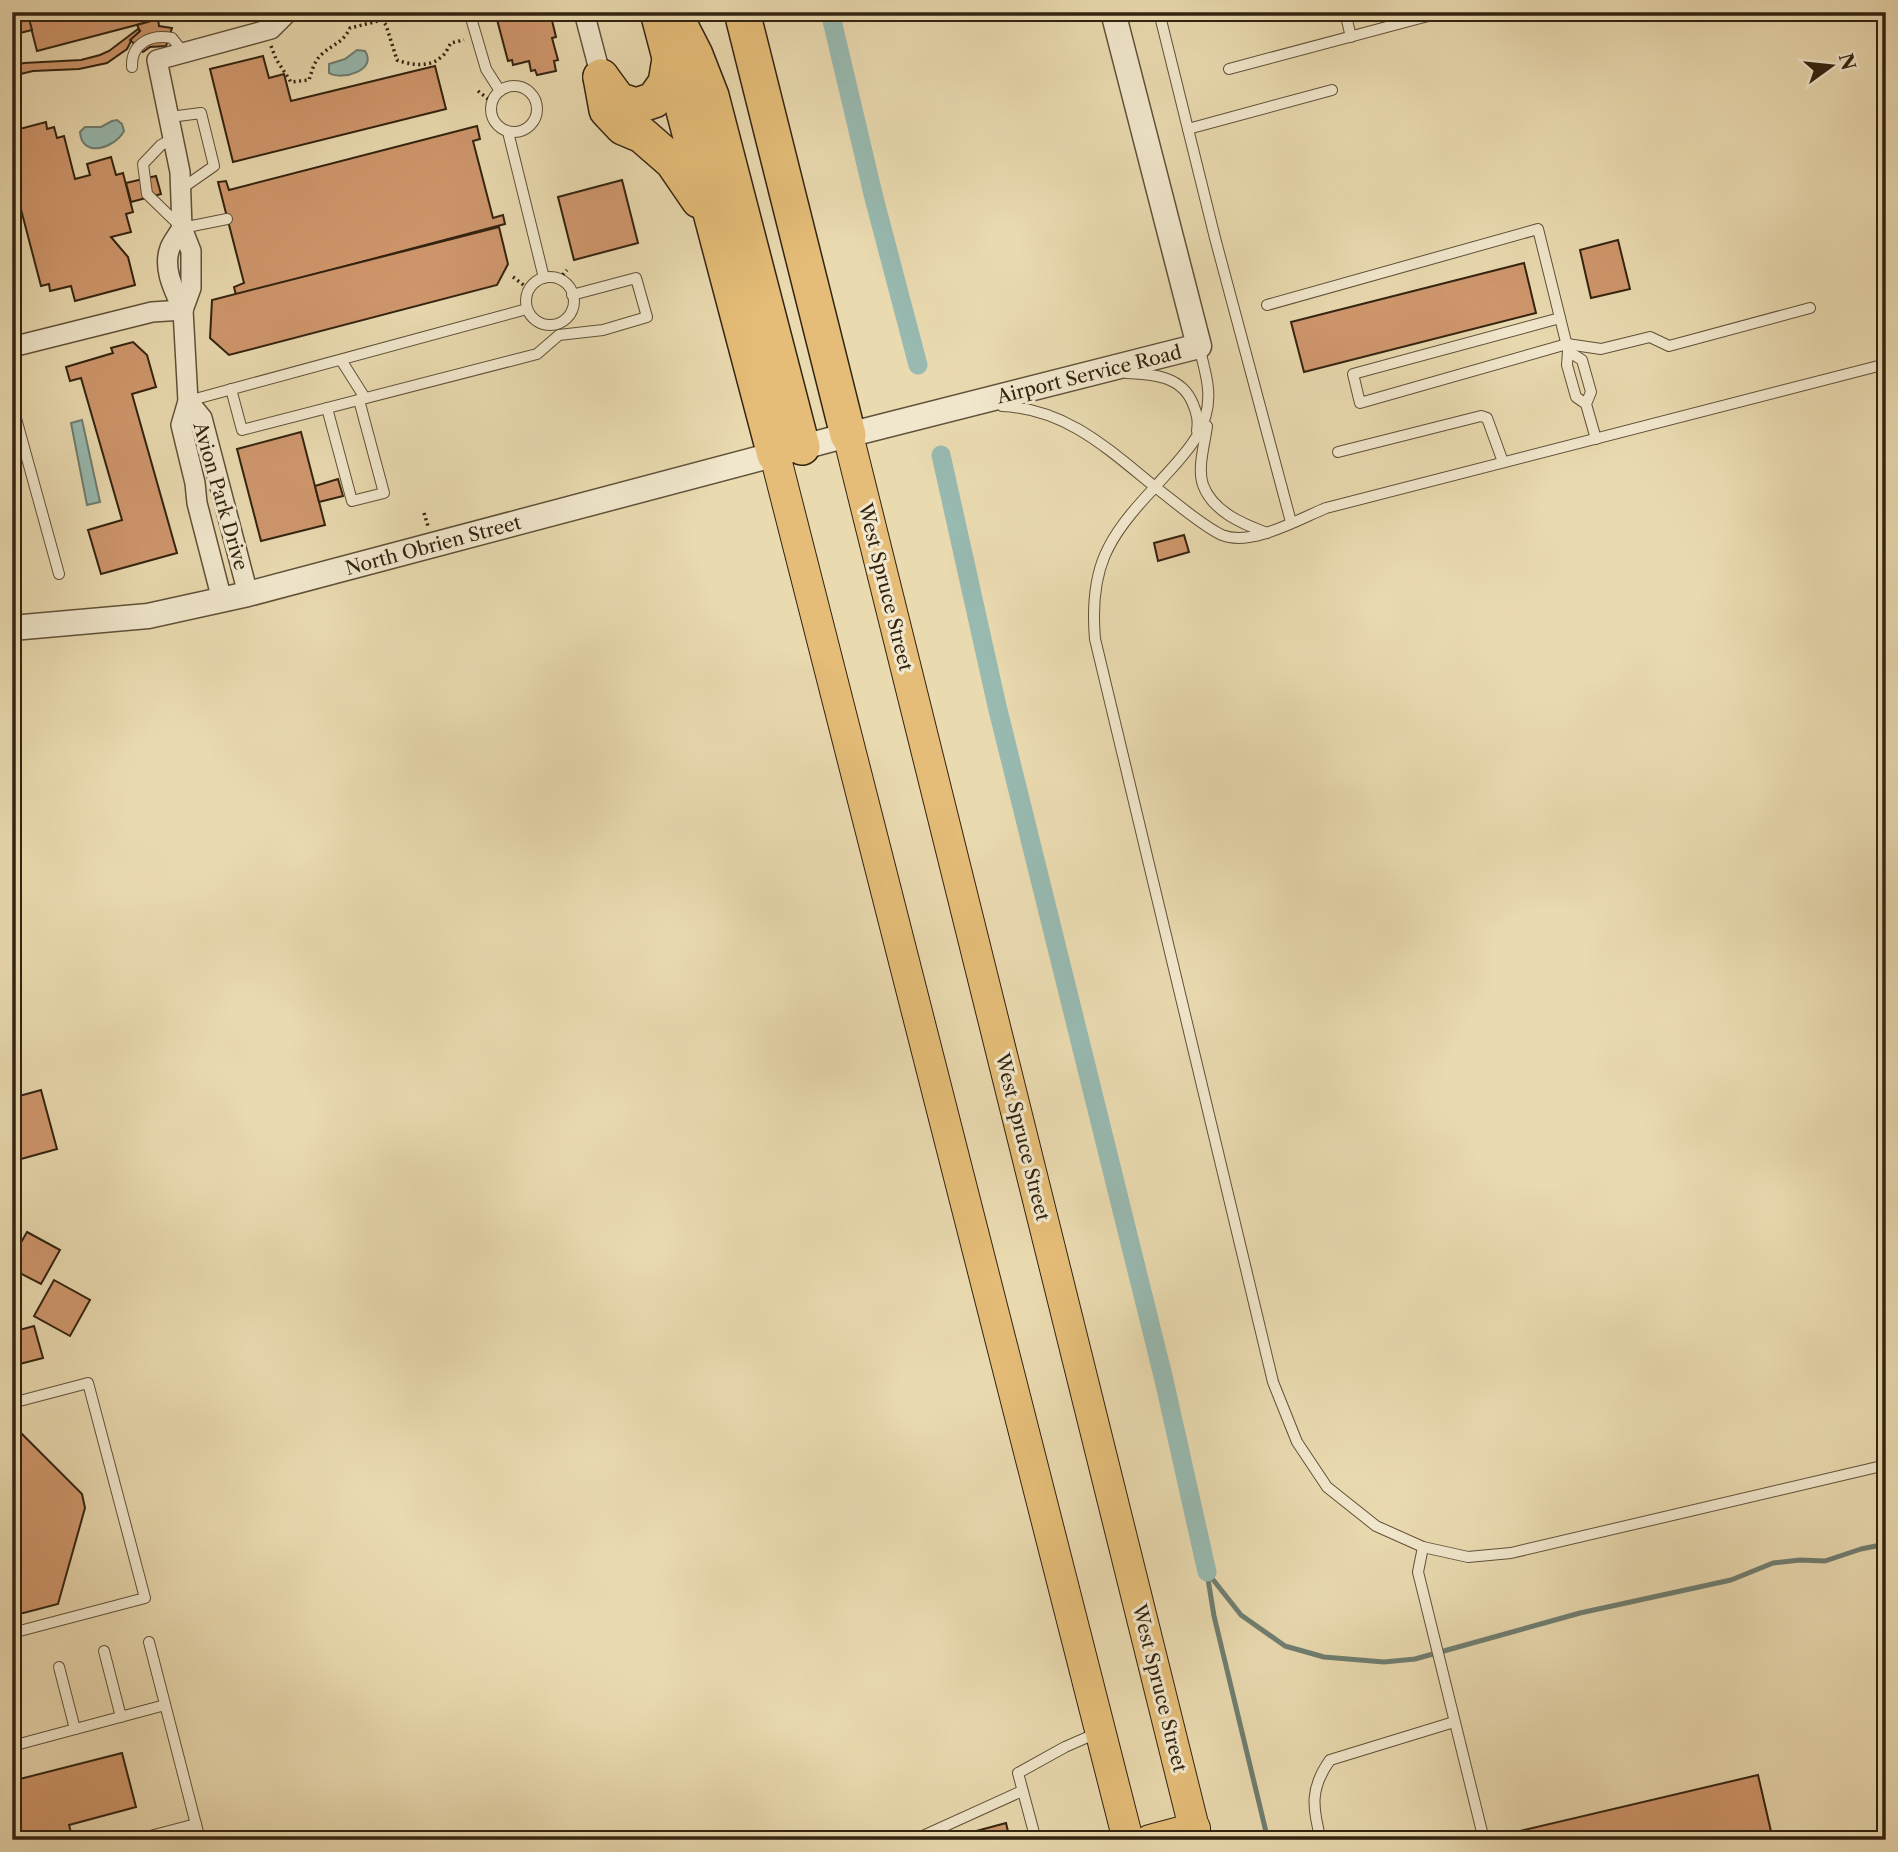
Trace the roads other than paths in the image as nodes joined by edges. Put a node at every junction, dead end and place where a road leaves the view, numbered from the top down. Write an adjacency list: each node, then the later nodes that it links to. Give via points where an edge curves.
1 (288, 12): 12 (street, Avion Park Drive, via 271,29)
2 (467, 12): 18 (lane, via 486,69)
3 (584, 12): 16 (street)
4 (658, 12): 13 (highway)
5 (673, 12): 52 (highway, via 711,96)
6 (742, 12): 49 (highway)
7 (1113, 12): 35 (street, Airport Service Road)
8 (1159, 12): 20 (lane)
9 (1345, 12): 11 (lane)
10 (1443, 12): 11 (lane)
11 (1351, 37): 15 (lane)
12 (184, 53): 14 (lane, via 172,38 150,37 134,52); 19 (street, Avion Park Drive, via 157,60)
13 (670, 59): 16 (highway, via 666,83 654,100 636,106 618,100); 24 (highway)
14 (132, 67)
15 (1229, 69)
16 (601, 77): 24 (highway, via 607,110 673,162)
17 (1332, 90): 20 (lane)
18 (500, 91): 21 (lane, via 492,103 492,117); 21 (lane, via 522,87 537,104 530,126)
19 (170, 117): 22 (street, Avion Park Drive); 23 (lane, via 201,113 214,166)
20 (1188, 129): 56 (lane)
21 (508, 132): 27 (lane)
22 (174, 138): 23 (street, Avion Park Drive); 26 (lane, via 143,163 147,194)
23 (181, 189): 26 (street, Avion Park Drive)
24 (711, 217): 52 (highway)
25 (227, 219): 26 (lane)
26 (182, 229): 32 (street, Avion Park Drive, via 169,250 170,284)
27 (544, 278): 28 (lane, via 559,279); 31 (lane, via 529,289)
28 (572, 295): 34 (lane, via 571,313); 34 (lane, via 636,278 647,317 603,330)
29 (1268, 304): 33 (lane, via 1538,229)
30 (1810, 308): 37 (lane, via 1669,346 1650,337 1601,349)
31 (527, 309): 34 (lane, via 537,322); 38 (lane)
32 (183, 310): 36 (street, via 152,312); 43 (street, Avion Park Drive)
33 (1560, 318): 37 (lane); 37 (lane, via 1353,374 1360,403)
34 (558, 330): 42 (lane, via 537,354)
35 (1199, 346): 40 (street, Airport Service Road); 44 (lane)
36 (12, 347)
37 (1568, 347): 47 (lane, via 1567,365 1576,397); 47 (lane, via 1582,360 1591,393)
38 (341, 360): 41 (lane); 42 (lane)
39 (1886, 364): 50 (lane)
40 (1098, 372): 46 (street, Airport Service Road); 51 (lane, via 1159,376 1180,384 1189,394 1199,423)
41 (231, 389): 43 (lane); 48 (lane, via 242,430)
42 (362, 399): 48 (lane); 48 (lane, via 384,493 352,501)
43 (188, 401): 59 (street, Avion Park Drive, via 202,418); 60 (street, Avion Park Drive, via 181,425)
44 (1208, 403): 51 (lane, via 1203,429); 57 (lane, via 1203,485 1214,504 1231,517)
45 (12, 404): 58 (lane)
46 (972, 404): 49 (street, Airport Service Road); 55 (lane, via 1016,406 1049,414 1084,432)
47 (1586, 404): 50 (lane)
48 (327, 408)
49 (848, 435): 52 (street, North Obrien Street); 77 (main road, West Spruce Street)
50 (1596, 439): 54 (lane)
51 (1191, 446): 55 (lane)
52 (788, 451): 59 (street, North Obrien Street); 73 (main road)
53 (1338, 452): 54 (lane, via 1481,416 1487,418)
54 (1503, 462): 56 (lane, via 1326,508)
55 (1155, 487): 57 (lane, via 1220,534 1240,538); 64 (lane, via 1130,513 1104,553 1094,583 1094,639 1273,1381 1297,1442 1327,1487 1376,1527)
56 (1291, 522): 57 (lane)
57 (1268, 533)
58 (59, 574)
59 (248, 594): 60 (street, North Obrien Street)
60 (222, 600): 61 (street, North Obrien Street, via 148,616)
61 (12, 628)
62 (12, 1403): 65 (lane, via 88,1383 145,1598)
63 (1886, 1465): 64 (lane, via 1511,1553 1468,1557)
64 (1423, 1547): 71 (lane, via 1418,1572)
65 (12, 1633)
66 (149, 1642): 69 (lane)
67 (104, 1651): 70 (lane)
68 (59, 1667): 72 (lane)
69 (165, 1705): 70 (lane); 76 (lane)
70 (121, 1717): 72 (lane)
71 (1454, 1722): 84 (lane, via 1330,1760 1314,1795); 85 (lane)
72 (75, 1729): 74 (lane)
73 (1100, 1731): 75 (lane, via 1018,1773); 82 (main road)
74 (12, 1746)
75 (1022, 1791): 80 (lane); 81 (lane)
76 (196, 1824): 78 (lane); 79 (lane)
77 (1196, 1834): 83 (main road)
78 (135, 1840)
79 (200, 1840)
80 (914, 1840)
81 (1036, 1840)
82 (1128, 1840)
83 (1150, 1840)
84 (1321, 1840)
85 (1484, 1840)

